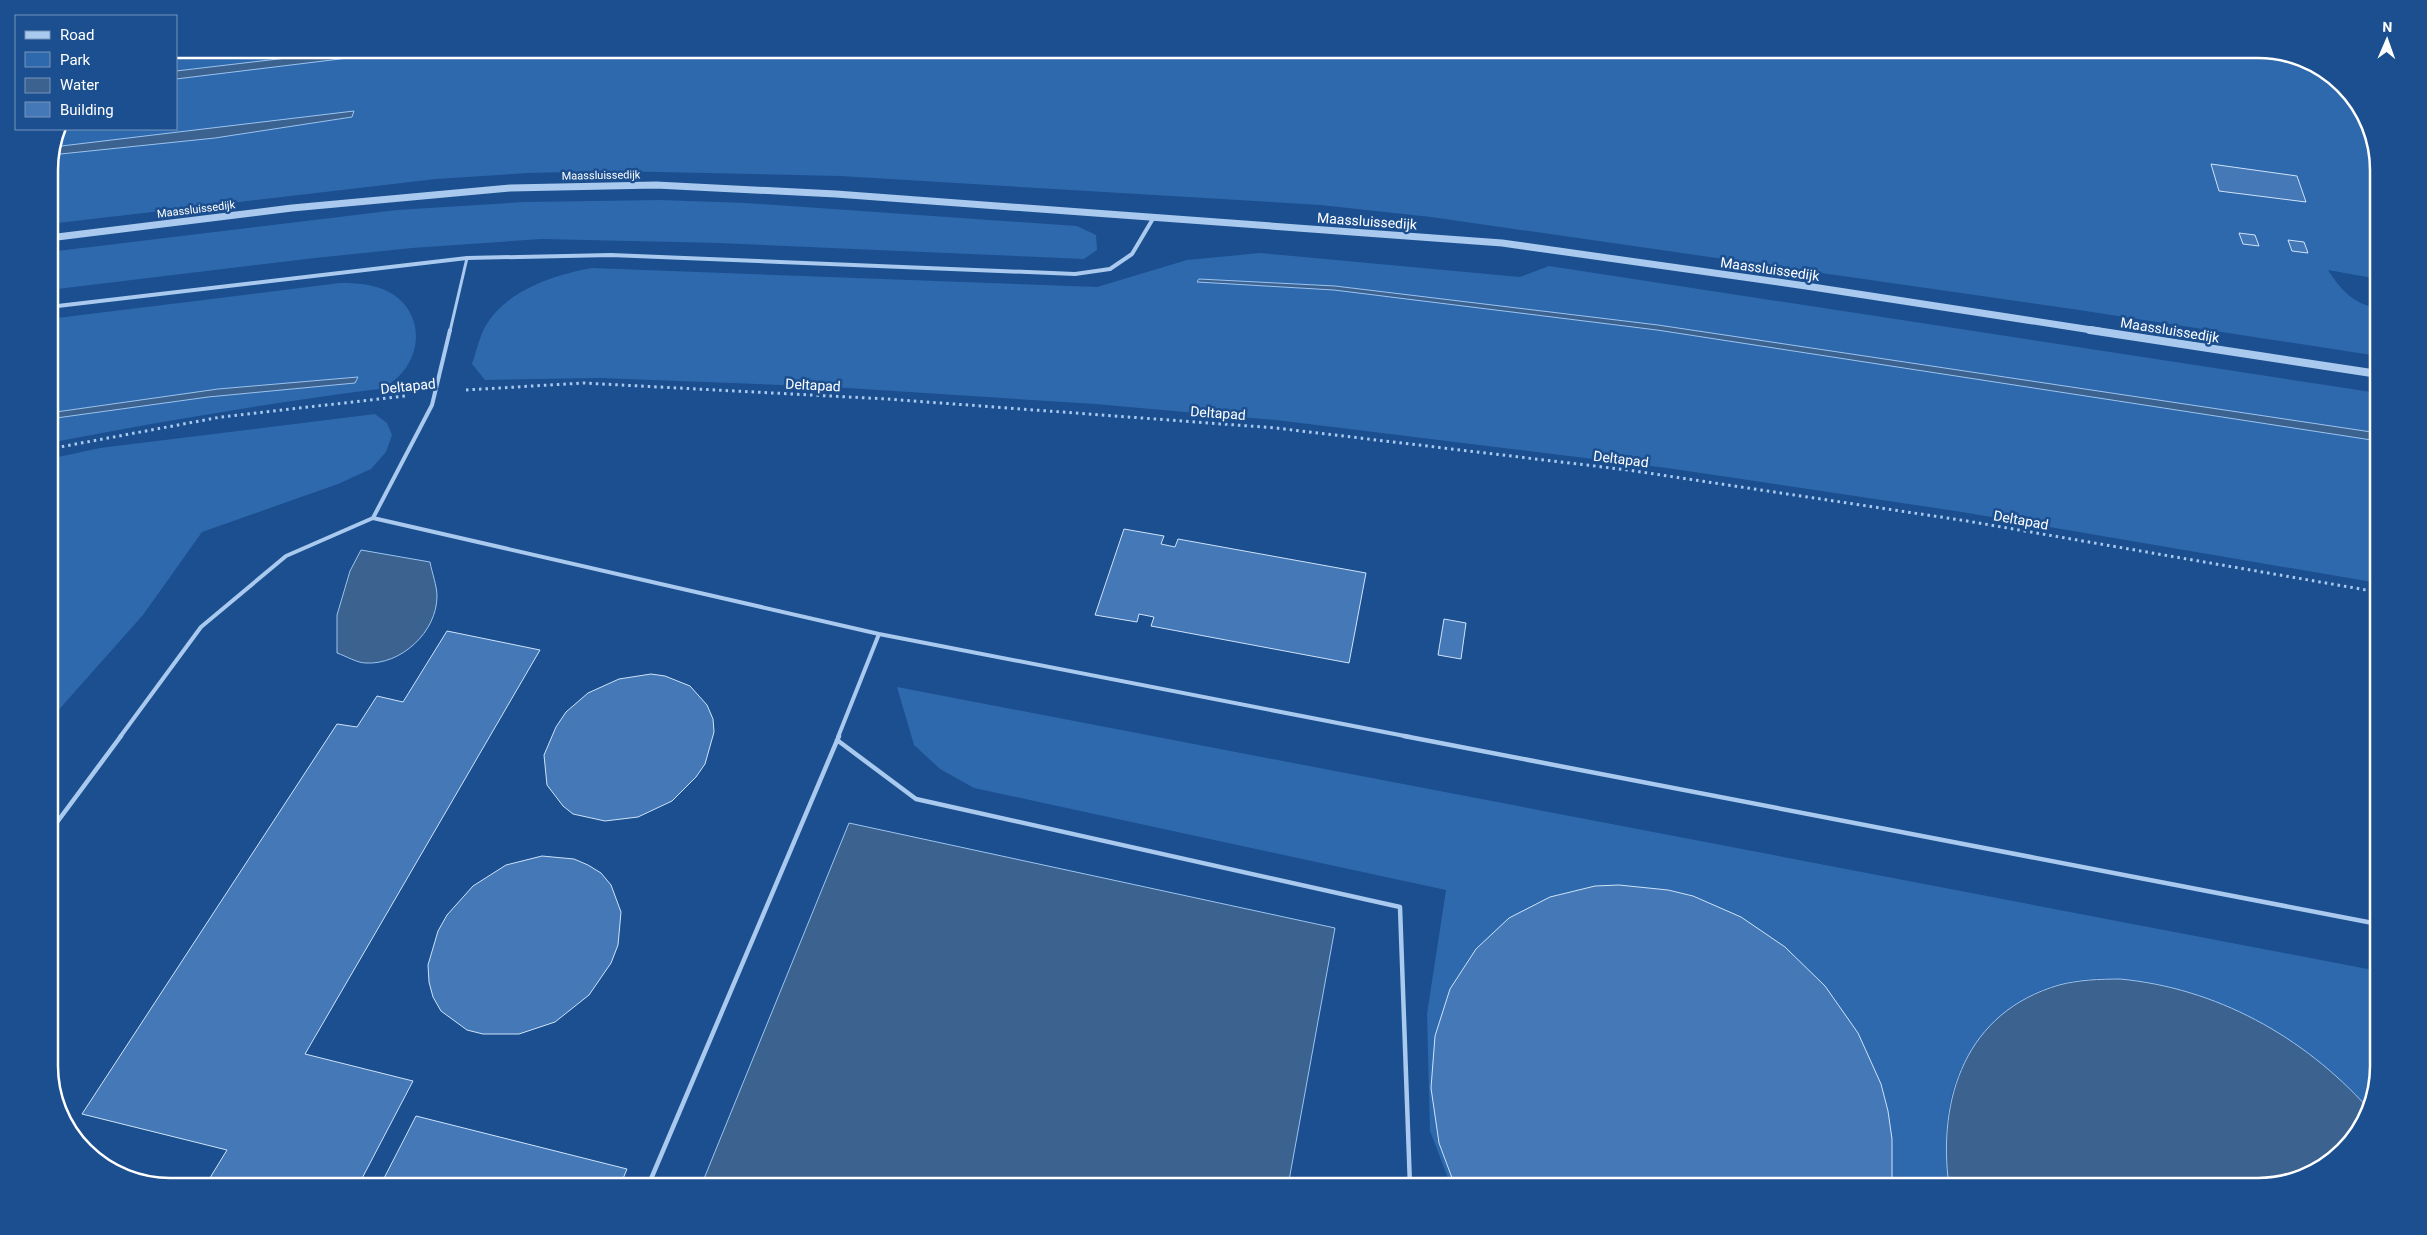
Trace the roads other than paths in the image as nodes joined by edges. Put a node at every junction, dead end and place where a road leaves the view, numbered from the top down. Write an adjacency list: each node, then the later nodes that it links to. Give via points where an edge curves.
1 (1154, 218): 2 (street, Maassluissedijk, via 836,194 656,185 510,188 292,208); 3 (street, via 1132,254 1110,269 1075,274 611,255); 5 (street, Maassluissedijk, via 1502,244 1806,286)
2 (58, 237)
3 (467, 258): 4 (street); 6 (lane, via 432,405)
4 (58, 306)
5 (2369, 373)
6 (372, 518): 7 (lane); 9 (lane, via 286,556 201,627)
7 (879, 634): 8 (lane); 10 (lane)
8 (837, 740): 11 (lane); 12 (lane, via 916,799 1400,907)
9 (58, 821)
10 (2370, 922)
11 (651, 1178)
12 (1410, 1178)

